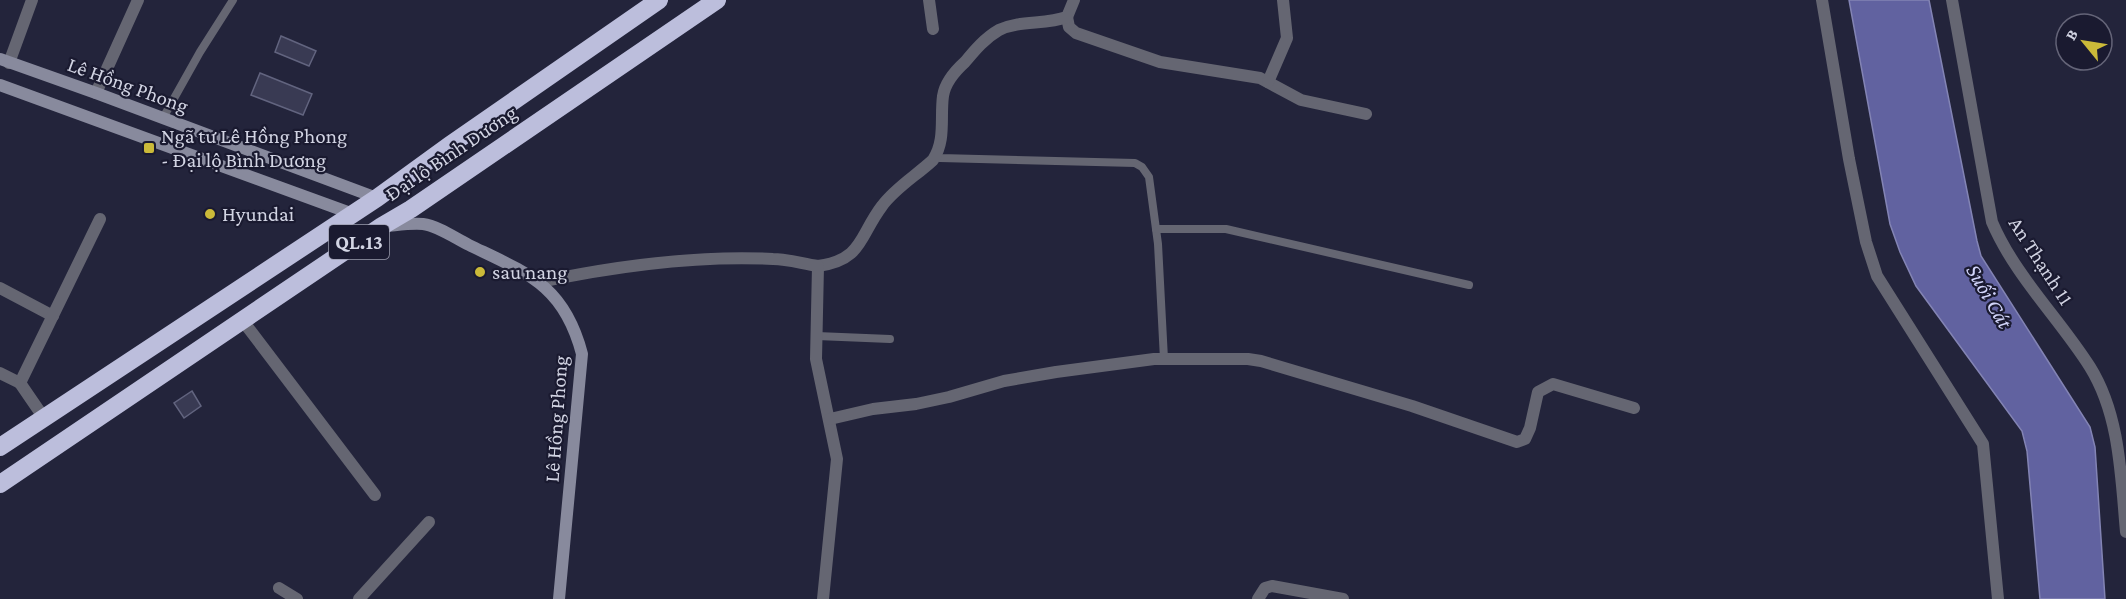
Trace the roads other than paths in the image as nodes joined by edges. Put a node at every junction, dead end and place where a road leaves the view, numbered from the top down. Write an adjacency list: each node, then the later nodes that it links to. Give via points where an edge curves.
1 (32, 0): 13 (street)
2 (138, 0): 16 (street)
3 (233, 0): 18 (lane)
4 (659, 0): 20 (highway, Đại lộ Bình Dương / QL.13)
5 (717, 0): 21 (highway, Đại lộ Bình Dương / QL.13)
6 (929, 0): 12 (street)
7 (1074, 0): 11 (street)
8 (1283, 0): 14 (street, via 1287,38)
9 (1822, 0): 53 (street, via 1849,159 1866,242 1878,276 1983,444)
10 (1952, 0): 45 (street, An Thạnh 11, via 1992,222 2002,246 2090,367 2104,394 2120,467)
11 (1067, 17): 14 (street, via 1069,27 1076,33 1160,62); 19 (street, via 1001,29 966,60 944,89 942,140)
12 (933, 29)
13 (4, 61): 16 (street, Lê Hồng Phong)
14 (1268, 82): 17 (street, via 1301,100)
15 (0, 84): 22 (street, Lê Hồng Phong)
16 (96, 93): 18 (street, Lê Hồng Phong)
17 (1366, 114)
18 (163, 118): 20 (street, Lê Hồng Phong)
19 (935, 156): 26 (lane, via 1135,163 1149,177); 27 (street, via 882,205 851,254 841,262)
20 (377, 198): 21 (highway); 22 (highway, Đại lộ Bình Dương / QL.13)
21 (411, 209): 24 (street); 25 (highway, Đại lộ Bình Dương / QL.13)
22 (353, 214): 25 (highway); 39 (highway, Đại lộ Bình Dương / QL.13)
23 (100, 219): 31 (street)
24 (424, 224): 25 (street, Lê Hồng Phong); 28 (street, Lê Hồng Phong)
25 (382, 226): 32 (highway, Đại lộ Bình Dương / QL.13)
26 (1156, 229): 29 (lane, via 1226,229); 35 (lane)
27 (818, 266): 28 (street, via 775,258 668,262); 33 (street)
28 (540, 282): 49 (street, Lê Hồng Phong, via 559,300 582,354)
29 (1469, 285)
30 (0, 288): 31 (street)
31 (52, 316): 37 (street)
32 (243, 321): 42 (highway, Đại lộ Bình Dương / QL.13); 43 (street)
33 (817, 336): 34 (lane); 40 (street, via 816,358)
34 (890, 339)
35 (1164, 359): 38 (street, via 1262,361 1516,442 1525,439 1530,428 1538,392 1553,384); 40 (street, via 1004,381 950,397)
36 (0, 373): 37 (street)
37 (20, 383): 39 (street)
38 (1634, 408)
39 (44, 418): 41 (highway, Đại lộ Bình Dương / QL.13)
40 (830, 419): 50 (street, via 837,459)
41 (0, 447)
42 (0, 484)
43 (375, 495)
44 (429, 522): 48 (street)
45 (2126, 532)
46 (279, 588): 47 (street)
47 (297, 599)
48 (360, 599)
49 (559, 599)
50 (823, 599)
51 (1258, 599): 52 (street, via 1265,588 1272,586)
52 (1343, 599)
53 (1998, 599)

